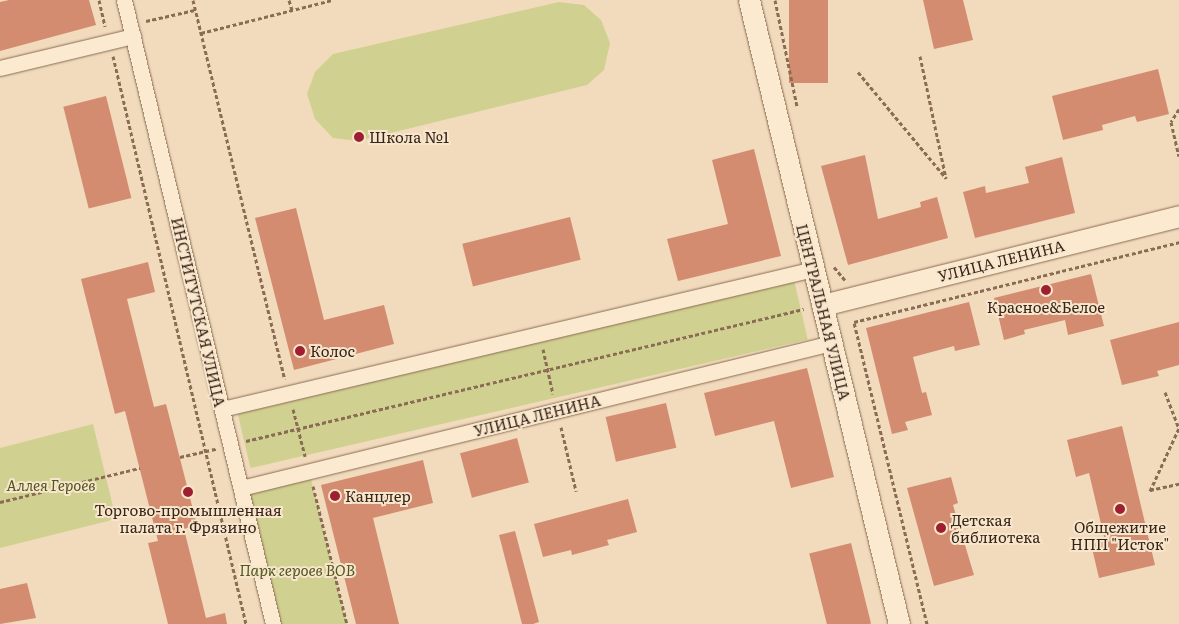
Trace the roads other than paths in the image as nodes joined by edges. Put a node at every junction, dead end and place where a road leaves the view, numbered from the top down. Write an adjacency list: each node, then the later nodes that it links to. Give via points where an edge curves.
1 (124, 0): 3 (street, ИНСТИТУТСКАЯ УЛИЦА)
2 (749, 0): 6 (street, ЦЕНТРАЛЬНАЯ УЛИЦА)
3 (131, 31): 4 (street, via 109,42); 9 (street, ИНСТИТУТСКАЯ УЛИЦА)
4 (0, 68)
5 (1179, 216): 7 (street, УЛИЦА ЛЕНИНА)
6 (814, 269): 7 (street, ЦЕНТРАЛЬНАЯ УЛИЦА); 9 (street)
7 (814, 307): 8 (street, ЦЕНТРАЛЬНАЯ УЛИЦА)
8 (832, 343): 10 (street, УЛИЦА ЛЕНИНА); 12 (street, ЦЕНТРАЛЬНАЯ УЛИЦА)
9 (222, 409): 10 (street, ИНСТИТУТСКАЯ УЛИЦА)
10 (241, 488): 11 (street, ИНСТИТУТСКАЯ УЛИЦА)
11 (273, 624)
12 (899, 624)

